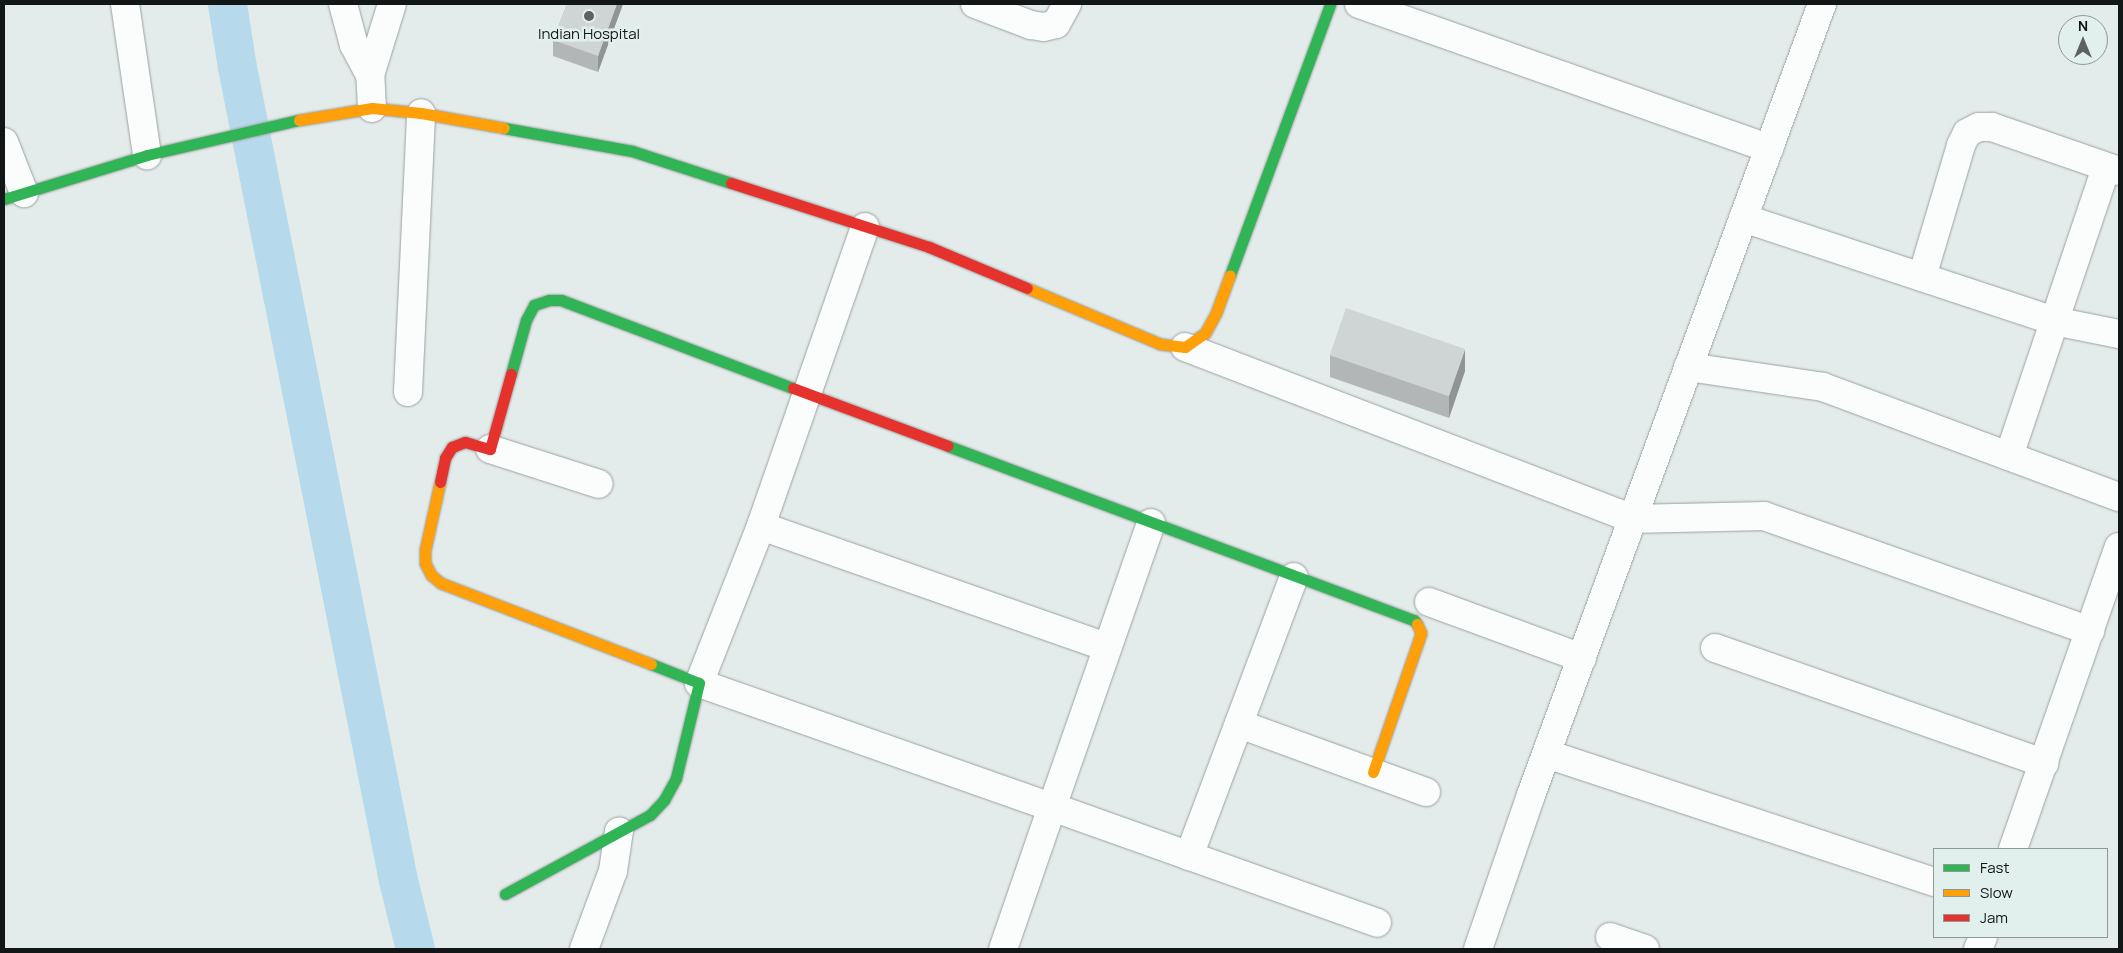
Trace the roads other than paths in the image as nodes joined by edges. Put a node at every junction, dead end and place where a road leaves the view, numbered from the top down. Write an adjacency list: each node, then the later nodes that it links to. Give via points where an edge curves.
1 (125, 4): 14 (street)
2 (343, 4): 9 (street, via 354,45)
3 (392, 4): 9 (street)
4 (975, 4): 5 (street, via 1044,27 1056,24)
5 (1066, 4)
6 (1330, 4): 22 (street, via 1216,313 1205,333)
7 (1359, 4): 13 (street)
8 (1822, 4): 13 (street)
9 (370, 75): 10 (street)
10 (372, 108): 11 (street); 14 (street, via 311,117)
11 (421, 112): 18 (street, via 632,151); 24 (street)
12 (4, 142): 16 (street)
13 (1769, 148): 17 (street)
14 (147, 155): 16 (street)
15 (2113, 169): 19 (street, via 1992,127 1979,127 1967,133); 20 (street)
16 (14, 196)
17 (1743, 218): 19 (street); 23 (street)
18 (865, 227): 22 (street, via 929,246 1160,344); 25 (street)
19 (1922, 277): 20 (street)
20 (2054, 321): 21 (street); 27 (street)
21 (2119, 334)
22 (1185, 347): 30 (street)
23 (1688, 367): 27 (street, via 1824,387); 30 (street)
24 (408, 392)
25 (807, 393): 26 (street, via 562,300 549,300 534,305 526,320); 31 (street); 32 (street)
26 (490, 449): 28 (street); 40 (street, via 465,442 452,447 445,458 425,550 425,563 431,575 441,583)
27 (2009, 456): 29 (street)
28 (599, 484)
29 (2119, 497)
30 (1632, 520): 36 (street, via 1764,516); 39 (street)
31 (1151, 523): 34 (street); 37 (street)
32 (761, 526): 37 (street); 40 (street)
33 (2119, 547): 36 (street)
34 (1294, 577): 41 (street); 44 (street, via 1414,620 1419,626 1421,633)
35 (1429, 602): 39 (street)
36 (2090, 631): 43 (street)
37 (1106, 647): 46 (street)
38 (1714, 648): 43 (street)
39 (1582, 658): 42 (street)
40 (699, 682): 46 (street); 47 (street, via 676,778 664,800 650,815)
41 (1239, 724): 44 (street); 49 (street)
42 (1547, 754): 50 (street); 56 (street)
43 (2044, 763): 48 (street)
44 (1373, 772): 45 (street)
45 (1426, 792)
46 (1052, 807): 49 (street); 54 (street)
47 (619, 831): 51 (street); 55 (street, via 613,871)
48 (2013, 848)
49 (1189, 856): 52 (street)
50 (1933, 882)
51 (505, 894)
52 (1377, 923)
53 (1610, 937): 57 (street)
54 (1011, 947)
55 (584, 949)
56 (1478, 949)
57 (1645, 949)

